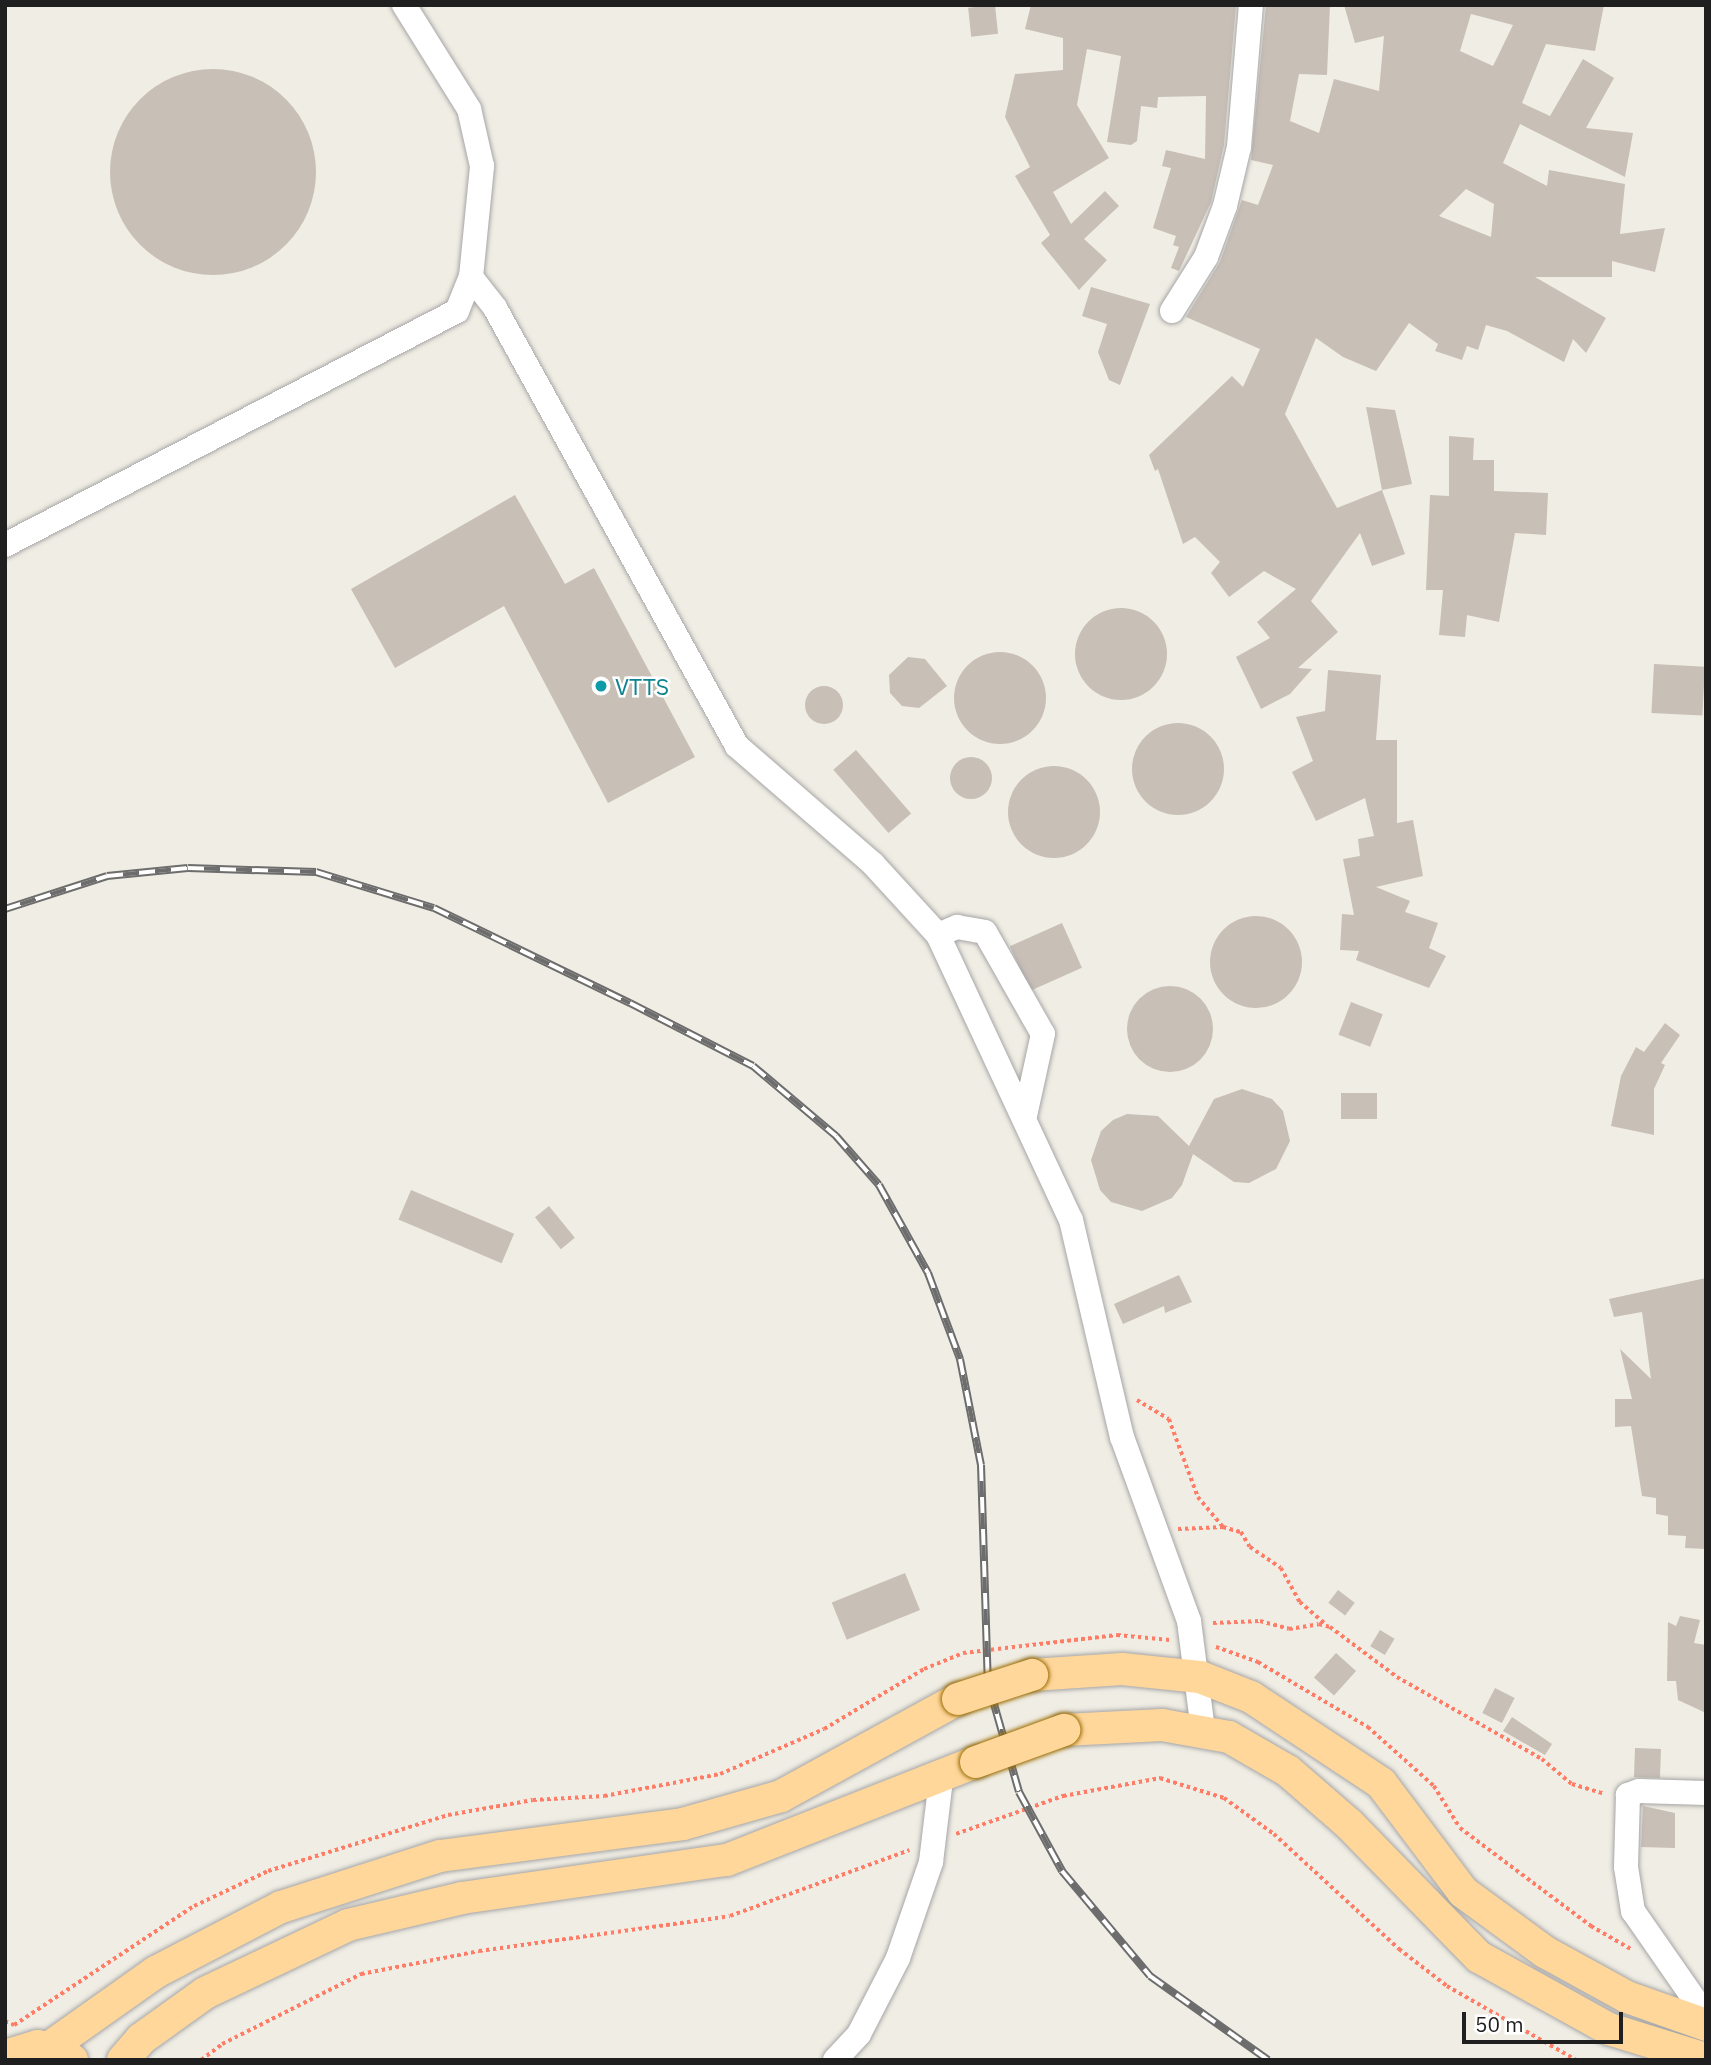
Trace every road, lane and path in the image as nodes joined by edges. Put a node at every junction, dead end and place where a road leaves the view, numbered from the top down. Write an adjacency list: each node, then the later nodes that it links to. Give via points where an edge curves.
1 (404, 5): 3 (street, via 469,108 482,166)
2 (1251, 5): 4 (street, via 1239,147 1225,206 1206,257)
3 (471, 277): 5 (street, via 457,311); 6 (street, via 495,309 737,746 873,864)
4 (1172, 311)
5 (5, 545)
6 (937, 935): 7 (street); 7 (street, via 957,927 985,932 1044,1034)
7 (1025, 1116): 9 (street, via 1071,1220 1122,1437)
8 (1135, 1398): 10 (path, via 1168,1419 1198,1497)
9 (1148, 1514): 10 (path, via 1177,1529); 11 (street)
10 (1223, 1527): 12 (path, via 1241,1532 1251,1547 1281,1568 1300,1602)
11 (1189, 1620): 12 (path, via 1260,1621 1289,1629); 13 (street)
12 (1330, 1627): 17 (path, via 1397,1677 1542,1759 1572,1784)
13 (1200, 1677): 14 (street); 19 (main road, via 1251,1697 1381,1783 1463,1892 1545,1952 1627,1997); 21 (main road, bridge, via 1122,1669 1032,1675 958,1699 782,1796 683,1824 440,1856 281,1907 156,1972)
14 (1203, 1730): 15 (main road, bridge, via 1162,1725 1064,1730); 22 (main road, via 1229,1737 1288,1771 1349,1824 1479,1957 1609,2029)
15 (941, 1779): 23 (main road, via 727,1860 462,1898 348,1925 205,1993 141,2039); 24 (street, via 931,1862 898,1958 859,2034)
16 (1706, 1793): 17 (street, via 1639,1791 1628,1795)
17 (1628, 1800): 18 (street, via 1630,1903)
18 (1706, 2016)
19 (1706, 2025)
20 (9, 2051): 21 (main road)
21 (61, 2054)
22 (1706, 2059)
23 (123, 2060)
24 (835, 2060)

